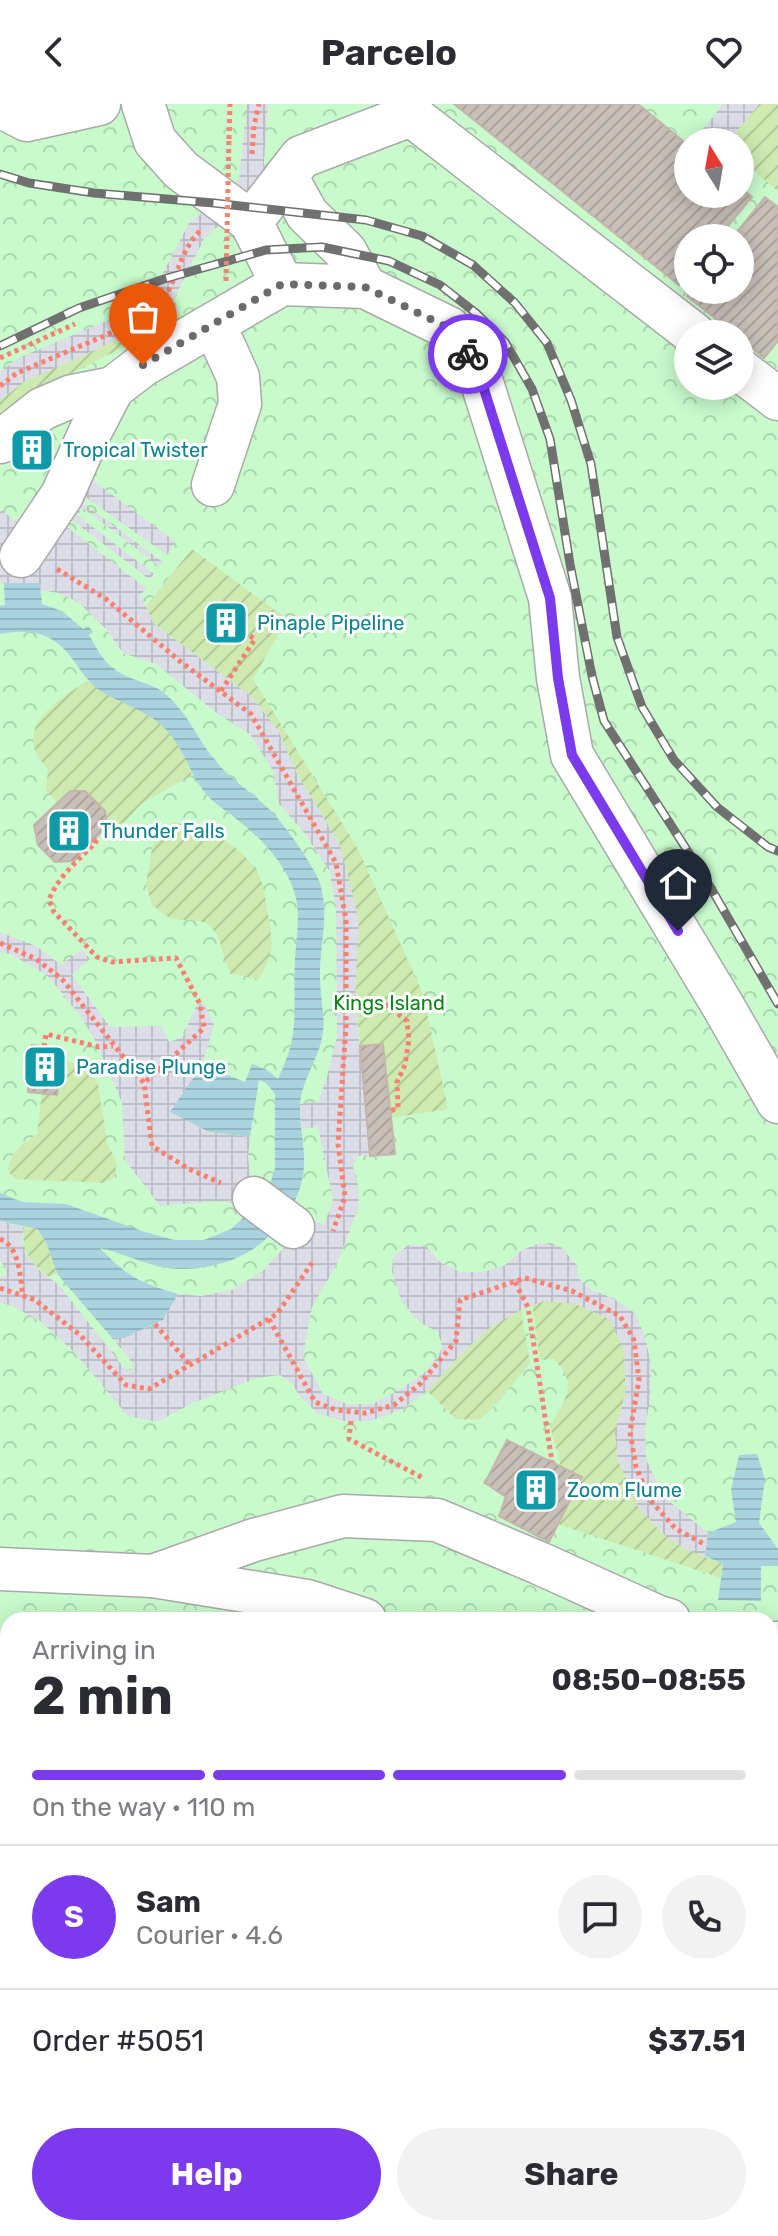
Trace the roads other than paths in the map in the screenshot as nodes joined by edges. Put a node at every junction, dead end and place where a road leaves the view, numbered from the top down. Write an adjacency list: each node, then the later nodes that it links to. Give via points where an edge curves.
1 (99, 104): 3 (street, via 27,120)
2 (143, 104): 6 (street, via 155,141)
3 (0, 106)
4 (408, 110): 5 (street); 9 (street)
5 (269, 170): 6 (street); 8 (street, via 345,251)
6 (228, 213): 7 (street)
7 (282, 284): 8 (street); 10 (street)
8 (365, 287): 17 (street, via 449,328 477,367 550,598 572,755)
9 (676, 320)
10 (214, 324): 12 (street); 15 (street, via 238,377 240,404)
11 (754, 381): 13 (street)
12 (113, 388): 14 (street, via 42,409); 16 (street, via 62,495)
13 (778, 399)
14 (0, 442)
15 (213, 485)
16 (21, 556)
17 (778, 1102)
18 (254, 1198): 19 (street)
19 (313, 1240)
20 (0, 1569): 21 (street)
21 (153, 1576): 22 (street, via 307,1601); 23 (street, via 343,1516 437,1520)
22 (341, 1612)
23 (647, 1612)

